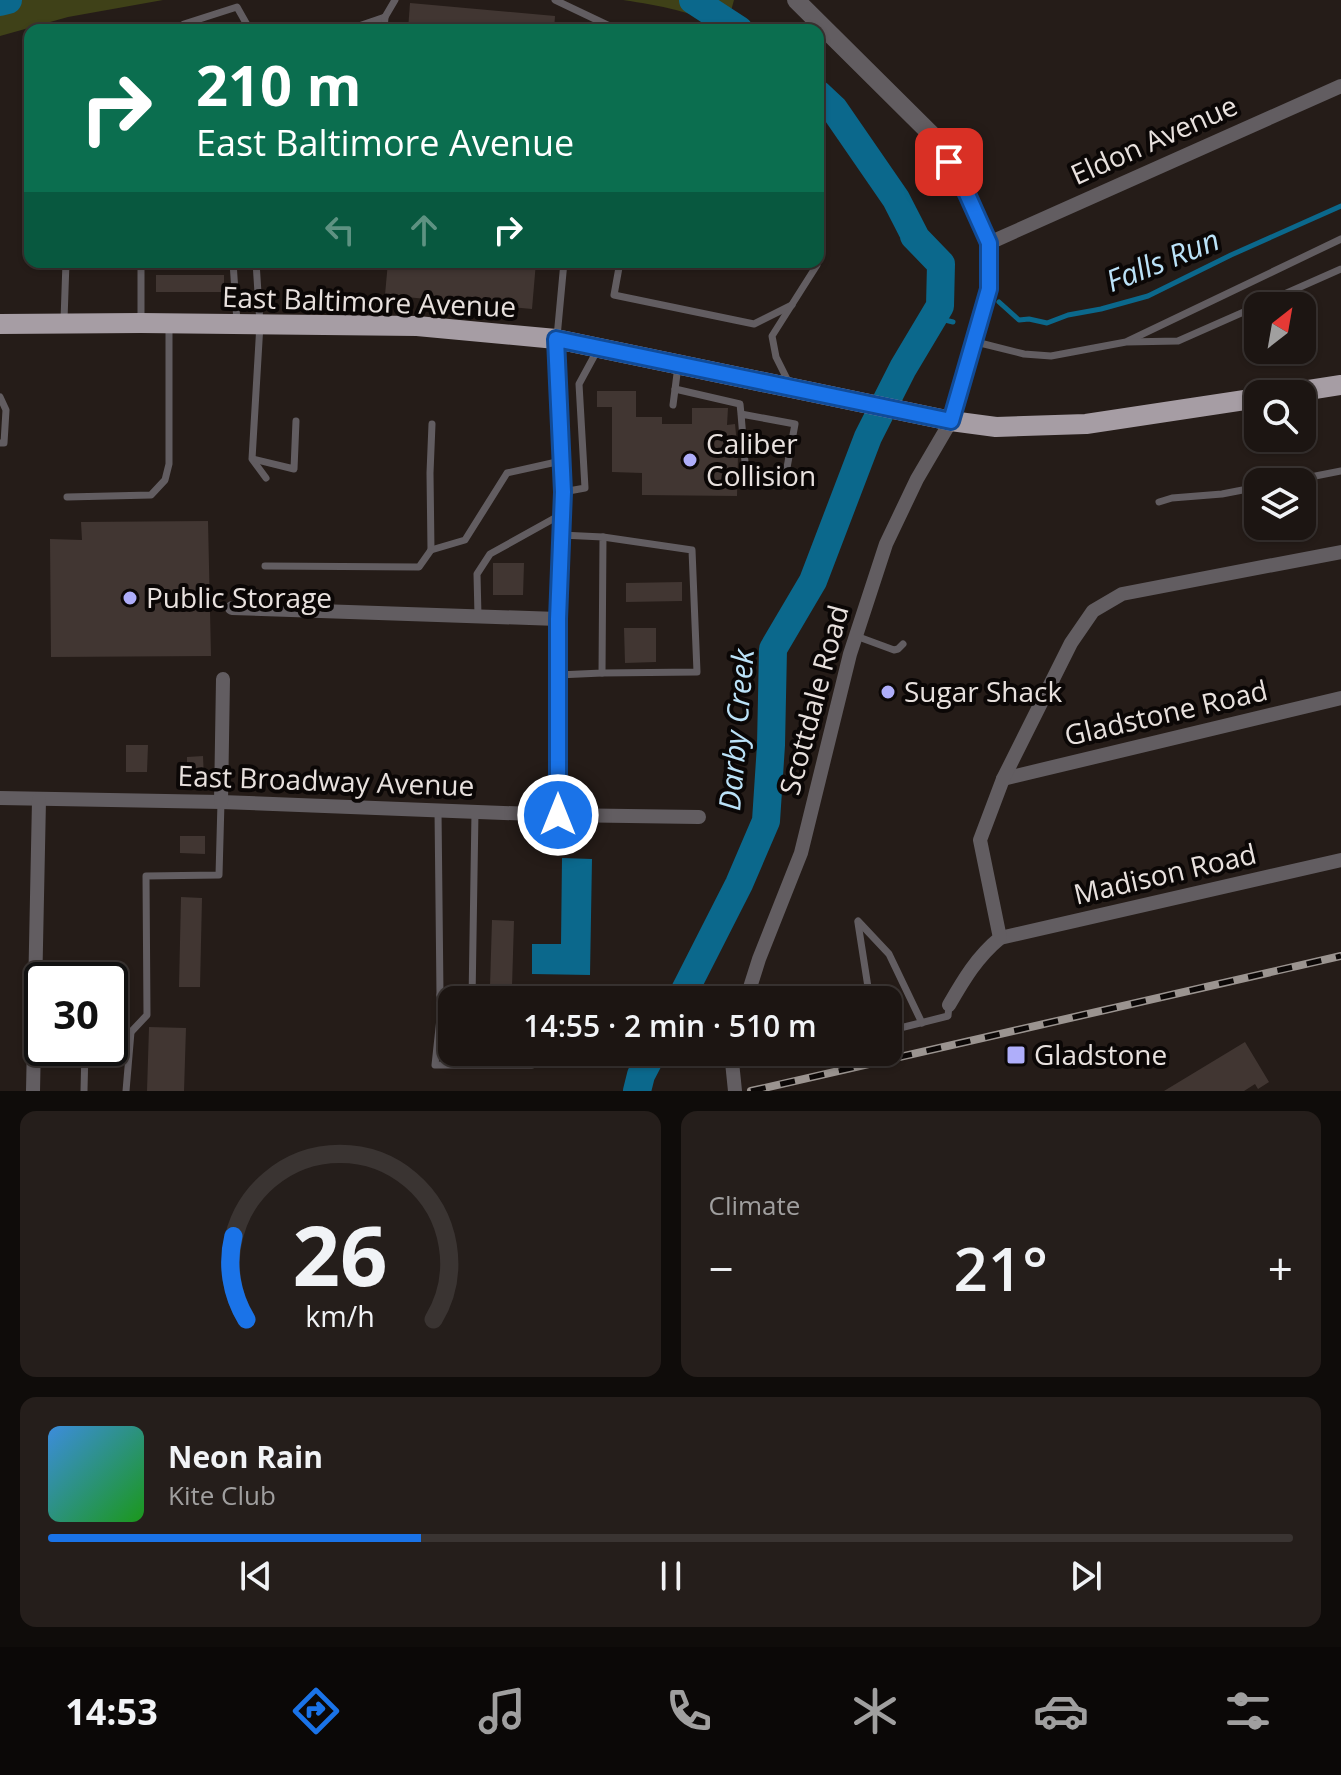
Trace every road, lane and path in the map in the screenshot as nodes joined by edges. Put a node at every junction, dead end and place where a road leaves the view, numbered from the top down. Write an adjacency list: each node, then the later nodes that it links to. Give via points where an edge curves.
1 (395, 0): 4 (lane)
2 (555, 0): 9 (lane)
3 (796, 0): 10 (street)
4 (385, 17): 7 (lane); 8 (lane)
5 (184, 24): 6 (lane, via 237,7)
6 (247, 24)
7 (365, 24)
8 (384, 24)
9 (600, 24)
10 (820, 24)
11 (824, 28): 14 (street, via 936,139)
12 (1341, 86): 14 (street, Eldon Avenue)
13 (1341, 239): 32 (lane)
14 (989, 243): 31 (street, via 989,289)
15 (66, 268): 24 (lane)
16 (141, 268): 25 (lane)
17 (233, 268): 28 (lane)
18 (256, 268): 29 (lane)
19 (563, 268): 30 (lane)
20 (619, 268): 23 (lane, via 614,295 754,324)
21 (815, 268): 23 (lane)
22 (1341, 269): 32 (lane, via 1178,341)
23 (792, 305): 36 (lane, via 772,336)
24 (64, 323): 25 (main road, East Baltimore Avenue); 27 (main road, East Baltimore Avenue)
25 (141, 323): 26 (main road, East Baltimore Avenue)
26 (169, 323): 28 (main road, East Baltimore Avenue); 54 (lane, via 165,480 151,495)
27 (0, 324)
28 (237, 324): 29 (main road, East Baltimore Avenue)
29 (260, 324): 30 (main road, East Baltimore Avenue, via 417,326); 47 (lane)
30 (556, 339): 33 (main road, East Baltimore Avenue); 48 (street)
31 (974, 342): 32 (lane, via 1051,356); 44 (street)
32 (1126, 342)
33 (599, 347): 34 (main road, East Baltimore Avenue); 53 (lane, via 579,384 585,488)
34 (679, 363): 36 (main road, East Baltimore Avenue); 37 (lane)
35 (1341, 385): 38 (main road)
36 (791, 387): 44 (main road, East Baltimore Avenue)
37 (675, 389): 41 (lane); 42 (lane, via 740,404)
38 (1316, 389)
39 (0, 397): 46 (lane, via 6,410)
40 (1244, 400): 44 (main road, East Baltimore Avenue, via 1086,424 996,427)
41 (673, 405)
42 (741, 414): 42 (lane, via 747,486 774,484 786,473 795,424)
43 (296, 421): 47 (lane, via 294,469)
44 (951, 421): 65 (street, Scottdale Road, via 886,544)
45 (432, 424): 59 (lane)
46 (0, 443)
47 (252, 459): 51 (lane)
48 (561, 461): 53 (street); 59 (lane, via 507,473 465,540)
49 (1341, 471): 50 (lane)
50 (1316, 476)
51 (266, 478)
52 (1244, 490): 55 (lane)
53 (563, 492): 56 (street)
54 (67, 497)
55 (1159, 502)
56 (562, 514): 57 (street); 63 (lane, via 490,554 477,574)
57 (561, 535): 58 (lane); 64 (street)
58 (603, 537): 67 (lane); 67 (lane, via 692,550 697,672)
59 (431, 550): 61 (lane, via 419,567)
60 (1341, 552): 71 (street, via 1122,594 1093,611 1071,643)
61 (265, 566)
62 (232, 608): 63 (street)
63 (478, 616): 64 (street)
64 (558, 619): 68 (street)
65 (856, 636): 66 (lane, via 894,650); 83 (street, Scottdale Road, via 801,853)
66 (903, 644)
67 (602, 673): 68 (lane)
68 (558, 675): 77 (street)
69 (223, 679): 74 (street)
70 (1341, 698): 71 (street, Gladstone Road)
71 (1003, 779): 80 (street, via 980,840)
72 (0, 798): 73 (street, East Broadway Avenue)
73 (39, 800): 74 (street, East Broadway Avenue); 93 (street)
74 (221, 802): 75 (street, East Broadway Avenue); 88 (lane, via 219,875 146,876 147,1015)
75 (438, 810): 76 (street, East Broadway Avenue); 81 (lane)
76 (475, 812): 77 (street, East Broadway Avenue); 82 (lane)
77 (558, 815): 78 (street, East Broadway Avenue)
78 (699, 817)
79 (1341, 860): 80 (street, Madison Road)
80 (1000, 938): 85 (street, via 983,952)
81 (440, 986)
82 (472, 986)
83 (750, 986)
84 (868, 986): 86 (lane, via 858,921 889,954)
85 (949, 1005): 86 (lane, via 948,1016)
86 (922, 1023): 87 (lane)
87 (902, 1028)
88 (131, 1032): 95 (lane)
89 (438, 1037): 90 (lane)
90 (438, 1065)
91 (85, 1066): 94 (lane)
92 (732, 1066): 96 (street)
93 (33, 1091)
94 (84, 1091)
95 (126, 1091)
96 (735, 1091)

